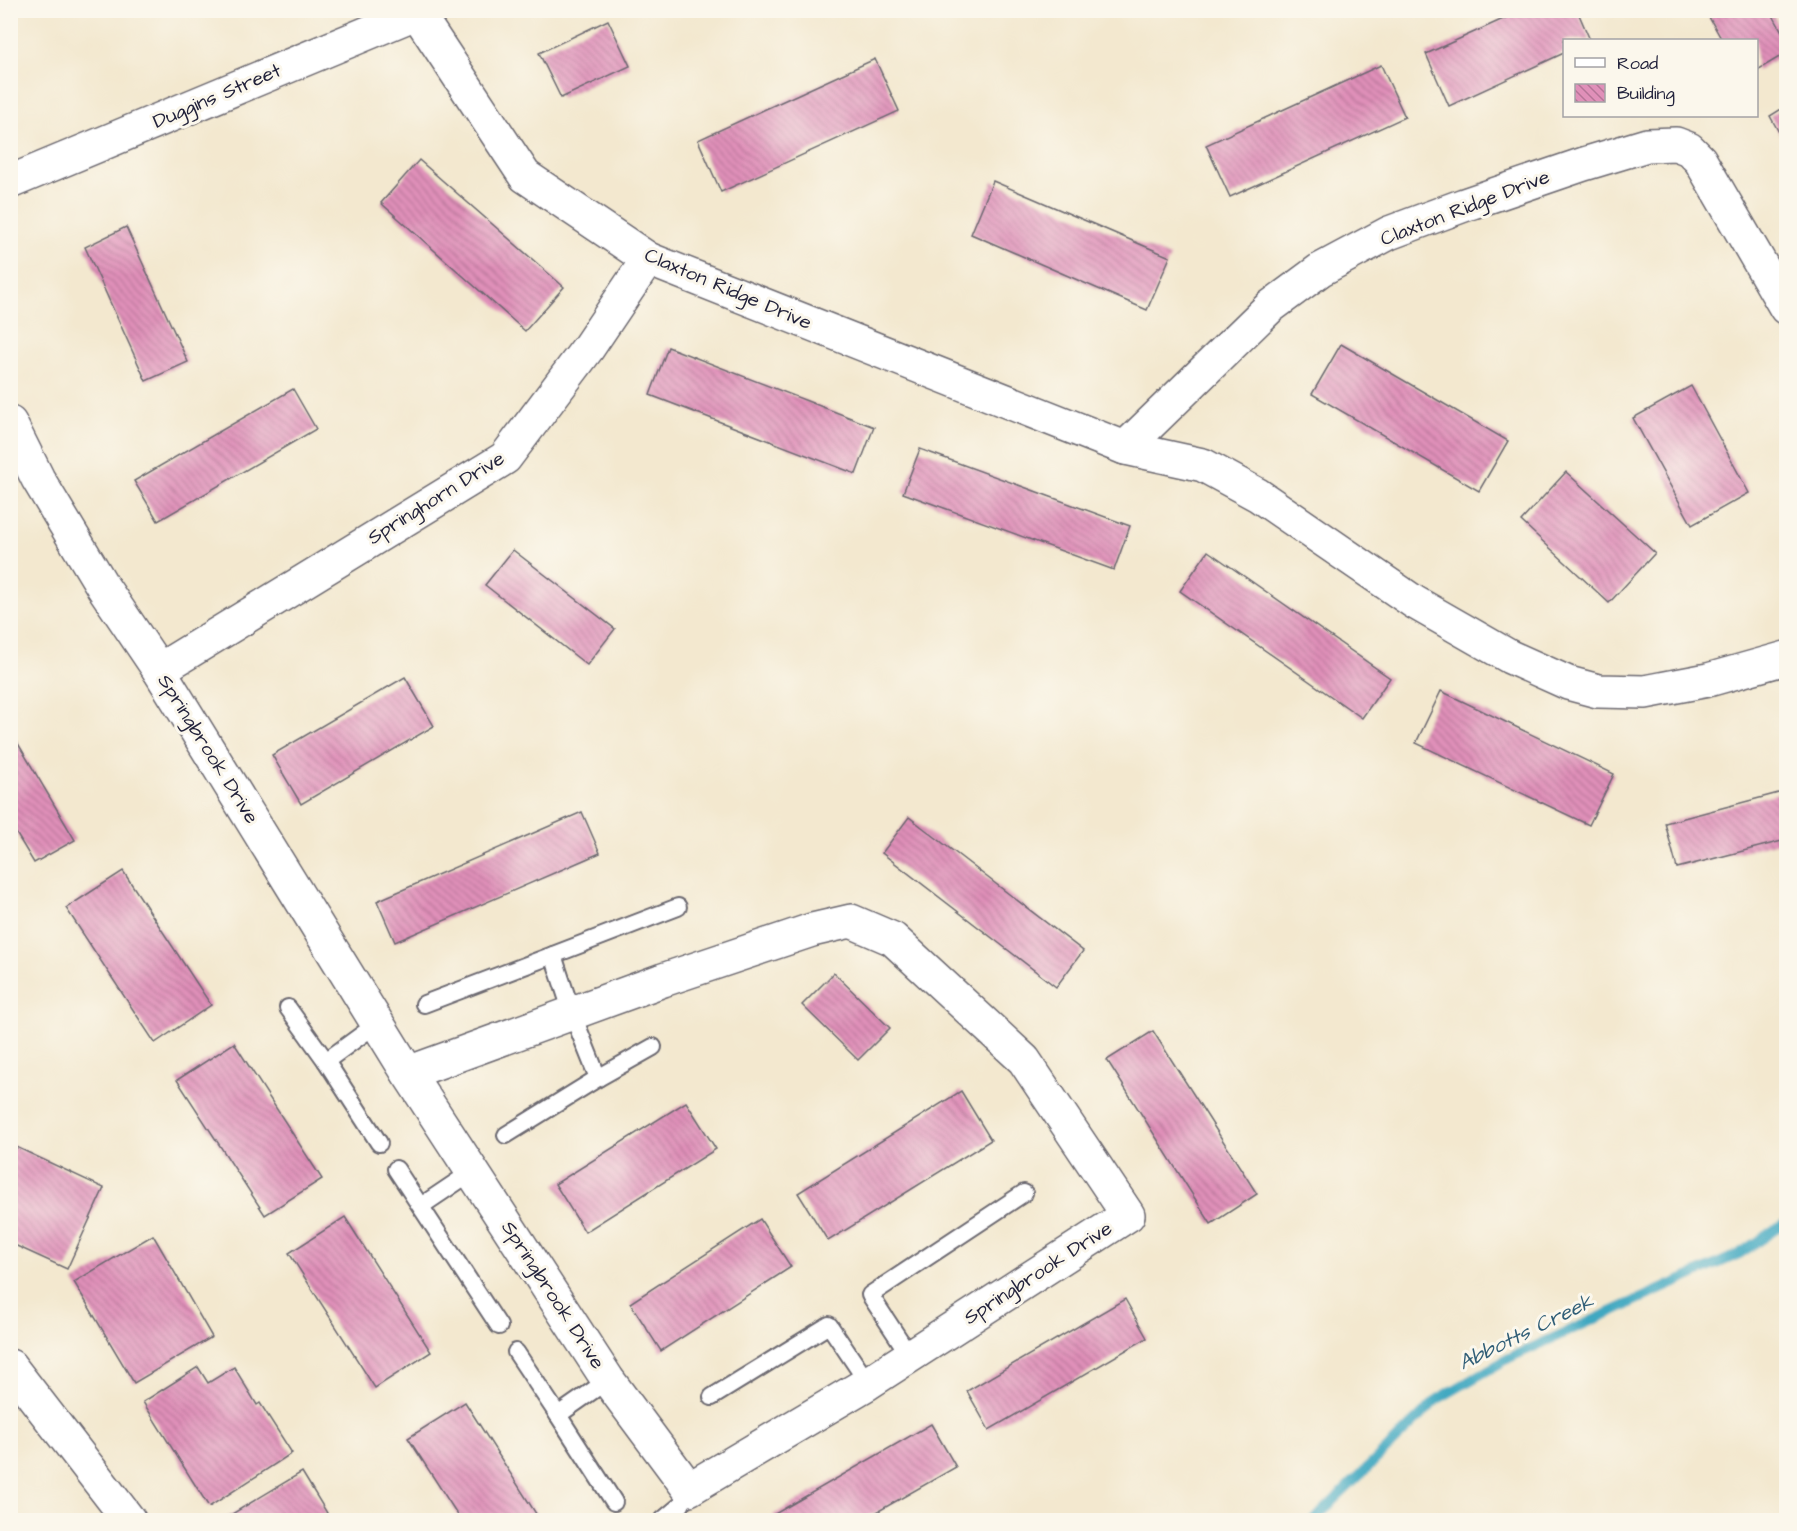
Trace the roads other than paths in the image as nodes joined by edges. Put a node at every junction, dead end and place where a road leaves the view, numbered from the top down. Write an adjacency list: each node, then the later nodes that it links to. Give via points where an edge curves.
1 (420, 12): 2 (street, Duggins Street); 3 (street, Claxton Ridge Drive, via 525,176)
2 (10, 182)
3 (648, 259): 6 (street, Claxton Ridge Drive); 8 (street, Springhorn Drive, via 588,348 505,458)
4 (1786, 308): 6 (street, Claxton Ridge Drive, via 1700,160 1689,148 1676,144 1647,146 1584,164 1389,233 1320,270 1270,307)
5 (10, 423): 8 (street, Springbrook Drive, via 103,587)
6 (1125, 448): 7 (street, Claxton Ridge Drive, via 1203,465 1258,495 1414,602 1510,657 1568,683 1598,691 1645,692 1708,680)
7 (1786, 658)
8 (159, 670): 14 (street, Springbrook Drive)
9 (678, 907): 10 (lane)
10 (553, 956): 11 (lane); 13 (lane)
11 (424, 1004)
12 (288, 1008): 16 (lane)
13 (573, 1013): 17 (street, Springbrook Drive); 18 (lane); 27 (street, Springbrook Drive, via 812,930 850,921 893,939 1024,1060 1128,1215)
14 (378, 1023): 16 (lane); 17 (street, Springbrook Drive)
15 (653, 1047): 18 (lane)
16 (326, 1061): 20 (lane)
17 (408, 1073): 22 (street, Springbrook Drive)
18 (598, 1078): 19 (lane)
19 (506, 1135)
20 (379, 1143)
21 (396, 1169): 24 (lane)
22 (473, 1171): 24 (lane); 29 (street, Springbrook Drive)
23 (1024, 1193): 27 (lane, via 870,1295)
24 (421, 1206): 25 (lane)
25 (499, 1326)
26 (516, 1352): 32 (lane)
27 (910, 1356): 30 (street, Springbrook Drive)
28 (10, 1366): 35 (street)
29 (608, 1380): 32 (lane); 33 (street, Springbrook Drive)
30 (868, 1383): 31 (lane, via 829,1325); 33 (street, Springbrook Drive)
31 (712, 1397)
32 (558, 1414): 34 (lane)
33 (689, 1490): 36 (lane, via 681,1505)
34 (614, 1502)
35 (129, 1521)
36 (663, 1521)

